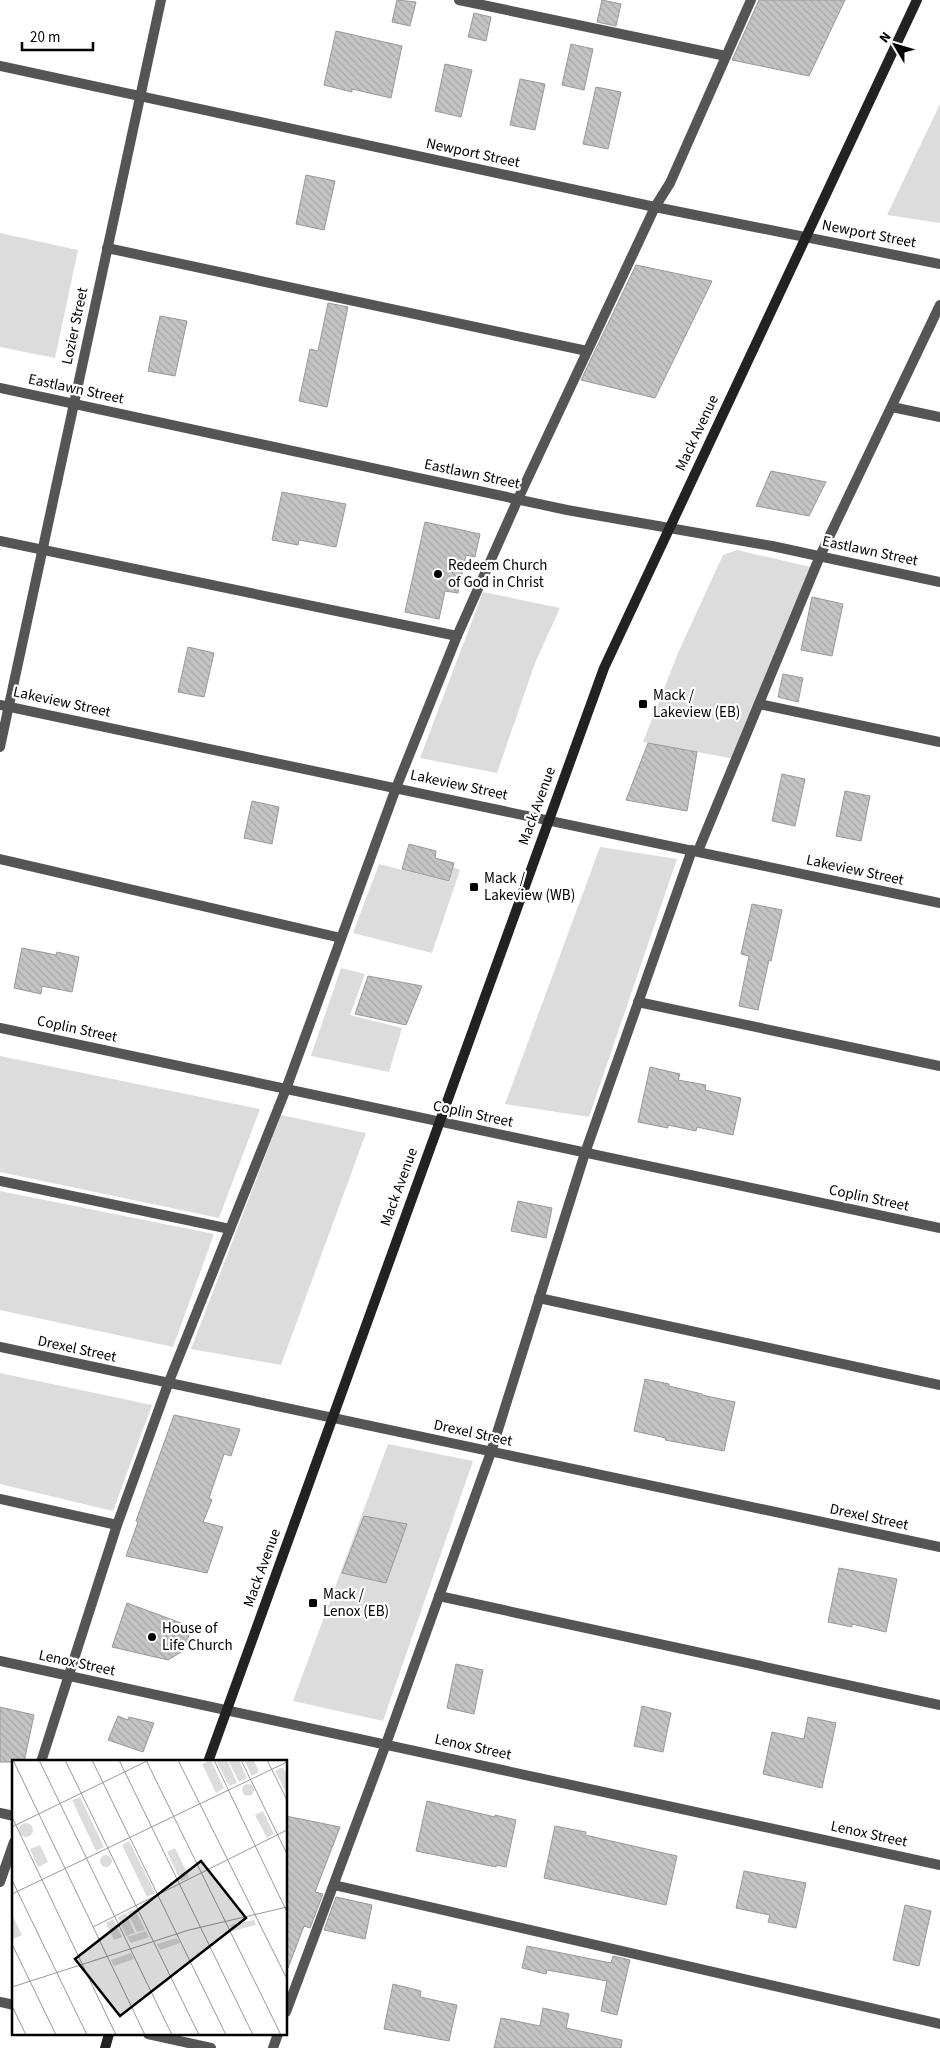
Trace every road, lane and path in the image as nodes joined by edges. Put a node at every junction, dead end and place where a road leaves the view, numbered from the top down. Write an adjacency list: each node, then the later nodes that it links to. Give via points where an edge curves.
1 (161, 0): 7 (street, Lozier Street)
2 (459, 0): 5 (street)
3 (751, 0): 5 (street)
4 (917, 0): 9 (main road, Mack Avenue)
5 (726, 56): 8 (street, via 670,184)
6 (0, 66): 7 (street, Newport Street)
7 (140, 97): 8 (street, Newport Street); 10 (street, Lozier Street)
8 (655, 207): 9 (street, Newport Street); 13 (street)
9 (805, 237): 11 (street, Newport Street); 19 (main road, Mack Avenue)
10 (107, 248): 13 (street); 15 (street, Lozier Street)
11 (940, 264)
12 (940, 305): 16 (street)
13 (587, 351): 18 (street)
14 (0, 388): 15 (street, Eastlawn Street)
15 (74, 403): 18 (street, Eastlawn Street); 21 (street, Lozier Street)
16 (892, 407): 17 (street); 22 (street)
17 (940, 417)
18 (518, 499): 19 (street, Eastlawn Street); 24 (street)
19 (669, 528): 22 (street, Eastlawn Street); 30 (main road, Mack Avenue, via 604,668)
20 (0, 541): 21 (street)
21 (42, 550): 24 (street); 26 (street, Lozier Street)
22 (820, 556): 23 (street, Eastlawn Street); 25 (street)
23 (940, 582)
24 (457, 636): 29 (street)
25 (759, 704): 27 (street); 31 (street)
26 (4, 705): 28 (street, Lozier Street); 29 (street, Lakeview Street)
27 (940, 742)
28 (0, 747)
29 (396, 788): 30 (street, Lakeview Street); 34 (street)
30 (549, 820): 31 (street, Lakeview Street); 39 (main road, Mack Avenue)
31 (695, 851): 33 (street, Lakeview Street); 35 (street)
32 (0, 859): 34 (street)
33 (940, 903)
34 (341, 938): 38 (street)
35 (638, 1002): 37 (street); 40 (street)
36 (0, 1028): 38 (street, Coplin Street)
37 (940, 1066)
38 (286, 1089): 39 (street, Coplin Street); 43 (street)
39 (439, 1122): 40 (street, Coplin Street); 48 (main road, Mack Avenue)
40 (584, 1153): 42 (street, Coplin Street); 44 (street)
41 (0, 1181): 43 (street)
42 (940, 1228)
43 (230, 1229): 46 (street)
44 (539, 1298): 47 (street); 49 (street)
45 (0, 1347): 46 (street, Drexel Street)
46 (168, 1384): 48 (street, Drexel Street); 51 (street)
47 (940, 1385)
48 (332, 1419): 49 (street, Drexel Street); 57 (main road, Mack Avenue)
49 (491, 1452): 52 (street, Drexel Street); 53 (street)
50 (0, 1499): 51 (street)
51 (117, 1525): 55 (street)
52 (940, 1548)
53 (439, 1596): 56 (street); 58 (street)
54 (0, 1661): 55 (street, Lenox Street)
55 (70, 1677): 57 (street, Lenox Street); 59 (street)
56 (940, 1705)
57 (226, 1710): 58 (street, Lenox Street); 60 (main road, Mack Avenue)
58 (386, 1744): 62 (street, Lenox Street); 64 (street)
59 (42, 1760)
60 (209, 1760)
61 (12, 1848): 63 (street)
62 (940, 1865)
63 (0, 1882)
64 (334, 1885): 65 (street); 66 (street)
65 (289, 1995)
66 (940, 2024)
67 (109, 2036): 70 (main road)
68 (157, 2036): 71 (street)
69 (277, 2036): 72 (street)
70 (105, 2048)
71 (211, 2048)
72 (273, 2048)

